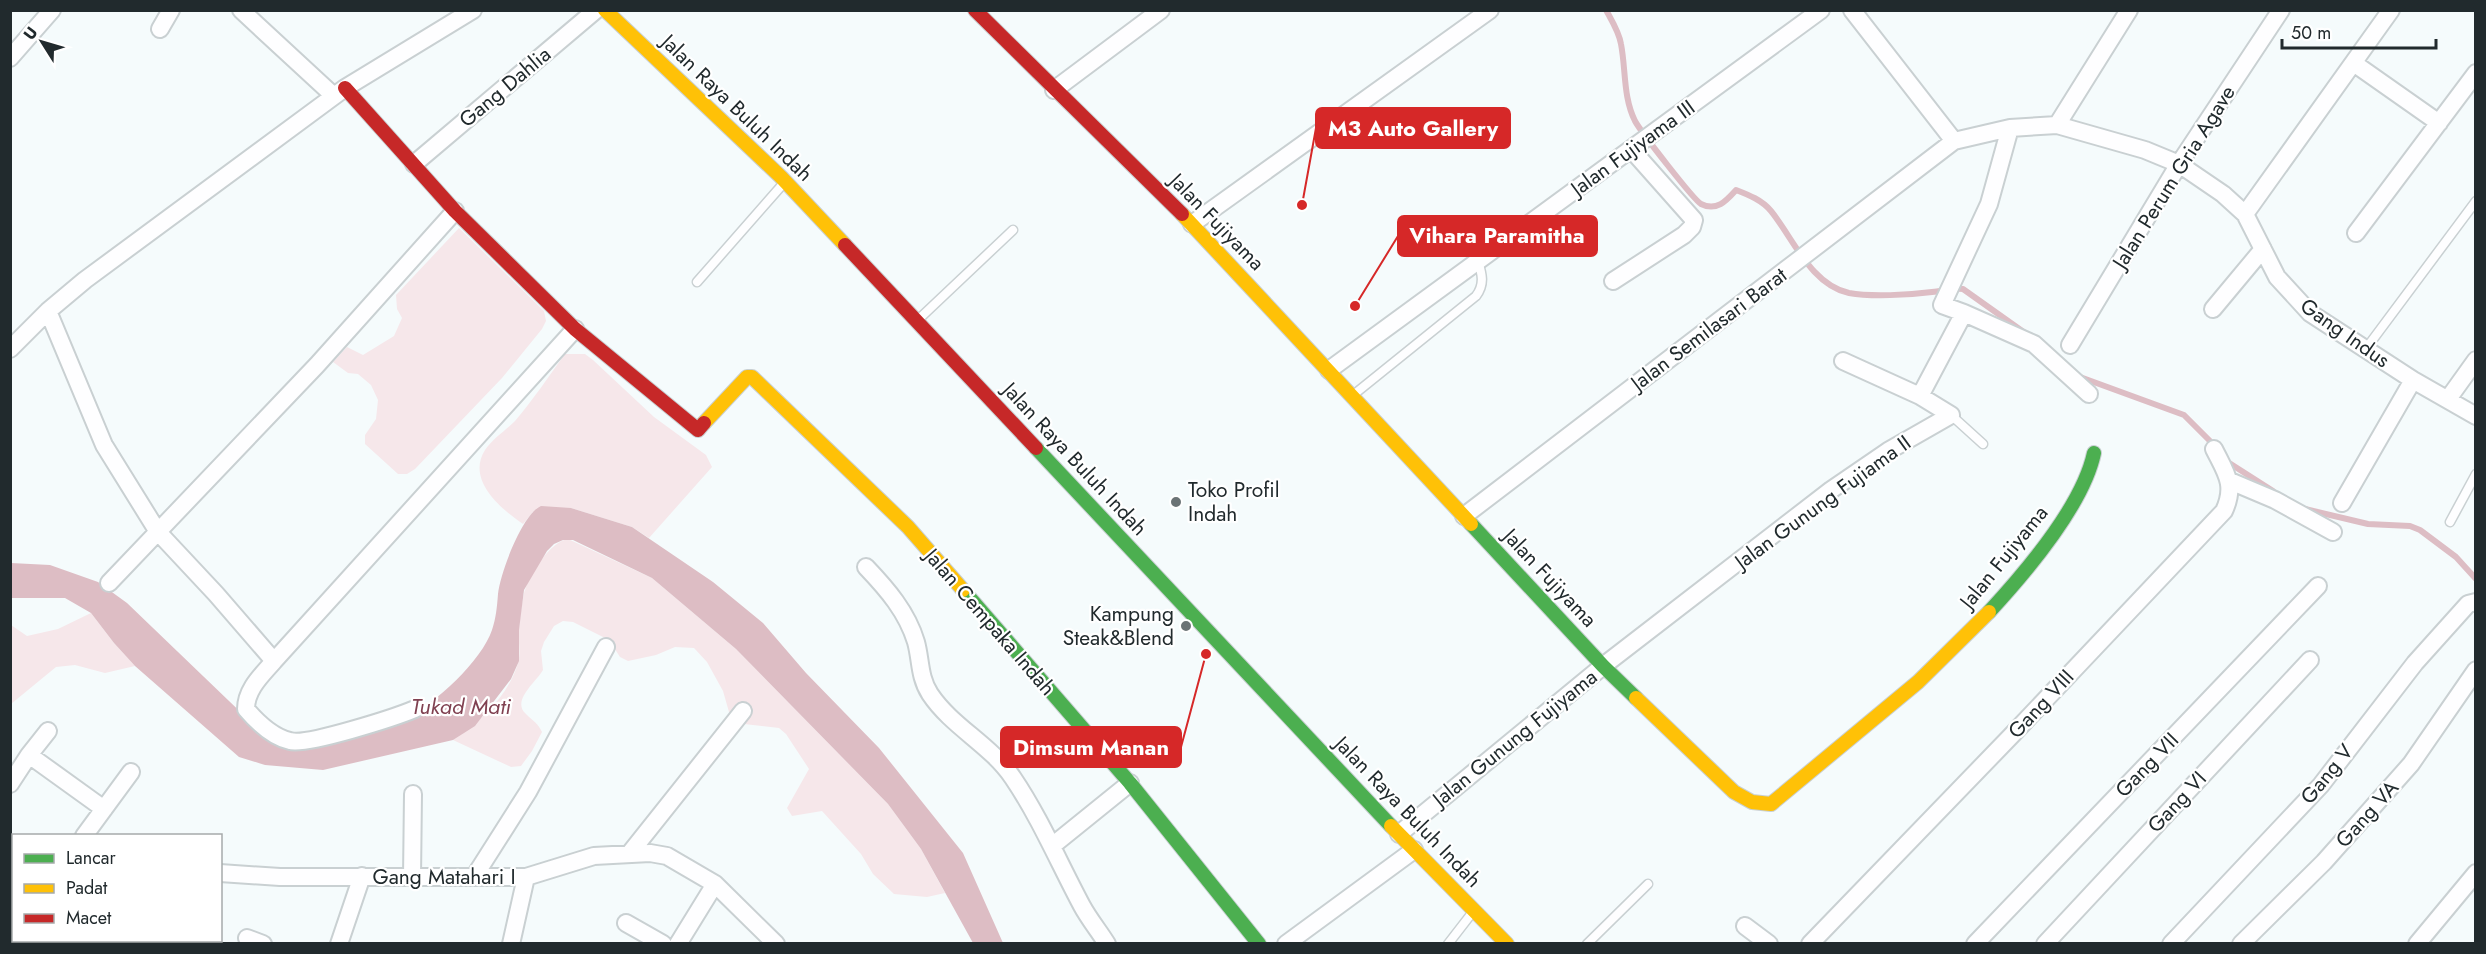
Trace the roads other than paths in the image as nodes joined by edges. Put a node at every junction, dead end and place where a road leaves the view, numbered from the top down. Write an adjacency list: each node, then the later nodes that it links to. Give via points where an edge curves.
1 (52, 10): 16 (street)
2 (171, 10): 15 (street)
3 (241, 10): 20 (street)
4 (473, 10): 20 (street)
5 (596, 10): 26 (street, Gang Dahlia)
6 (605, 10): 28 (main road, Jalan Raya Buluh Indah)
7 (975, 10): 19 (main road, Jalan Fujiyama)
8 (1161, 10): 19 (street)
9 (1490, 10): 32 (street)
10 (1821, 10): 25 (street, Jalan Fujiyama III)
11 (1852, 10): 24 (street)
12 (2130, 10): 22 (street)
13 (2281, 10): 27 (street, Jalan Perum Gria Agave)
14 (2391, 10): 17 (street)
15 (160, 29)
16 (10, 58)
17 (2355, 64): 21 (street); 31 (street)
18 (2475, 73): 21 (street)
19 (1054, 90): 32 (main road, Jalan Fujiyama)
20 (340, 92): 26 (main road); 40 (street)
21 (2439, 123): 34 (street)
22 (2057, 125): 23 (street, Jalan Semilasari Barat); 27 (street, Gang Indus)
23 (2010, 128): 24 (street, Jalan Semilasari Barat); 41 (street, via 1989,204 1942,305)
24 (1954, 141): 63 (street, Jalan Semilasari Barat)
25 (1631, 149): 36 (street, Jalan Fujiyama III); 37 (street, via 1694,220 1684,235)
26 (414, 164): 30 (main road)
27 (2179, 164): 31 (street, Gang Indus, via 2223,194); 44 (street, Jalan Perum Gria Agave)
28 (785, 182): 38 (lane); 42 (main road, Jalan Raya Buluh Indah)
29 (2475, 201): 46 (lane)
30 (455, 210): 43 (main road); 65 (street, via 317,365)
31 (2244, 214): 35 (street, Gang Indus)
32 (1192, 224): 49 (main road, Jalan Fujiyama)
33 (1013, 230): 42 (lane)
34 (2356, 233)
35 (2264, 249): 39 (street); 46 (street, Gang Indus, via 2277,277 2310,313)
36 (1478, 261): 49 (street, Jalan Fujiyama III); 52 (lane, via 1483,278 1476,296)
37 (1613, 281)
38 (697, 282)
39 (2213, 309)
40 (48, 311): 45 (street); 65 (street, via 104,445)
41 (1964, 313): 51 (street, via 2034,344); 53 (street)
42 (917, 322): 86 (main road, Jalan Raya Buluh Indah)
43 (575, 329): 73 (street); 81 (main road, Jalan Cempaka Indah, via 698,430 744,379 756,380 908,527)
44 (2070, 345)
45 (10, 349)
46 (2365, 350): 50 (street, Gang Indus)
47 (2475, 360): 54 (street)
48 (1843, 361): 53 (street)
49 (1329, 370): 52 (main road, Jalan Fujiyama)
50 (2413, 380): 54 (street, Gang Indus); 62 (street)
51 (2089, 394)
52 (1352, 396): 63 (main road, Jalan Fujiyama)
53 (1920, 396): 55 (street)
54 (2448, 399): 56 (street, Gang Indus)
55 (1951, 416): 57 (lane); 74 (street, Jalan Gunung Fujiama II, via 1888,451 1832,490)
56 (2475, 416)
57 (1983, 444)
58 (2214, 449): 61 (street)
59 (2094, 453): 74 (main road, Jalan Fujiyama, via 2091,473 2080,492 1998,603 1925,675 1771,804 1758,805 1734,792)
60 (2475, 474): 64 (lane)
61 (2230, 481): 66 (street); 113 (street, Gang VIII, via 2224,512)
62 (2342, 502)
63 (1464, 516): 74 (main road, Jalan Fujiyama)
64 (2450, 522)
65 (158, 532): 68 (street); 73 (street)
66 (2333, 532)
67 (866, 567): 87 (street, via 897,603 908,623 929,692 1012,777)
68 (109, 583)
69 (2318, 586): 114 (street, Gang VII)
70 (2475, 602): 116 (street, Gang V, via 2468,604 2415,663 2321,785)
71 (606, 647): 94 (street, via 528,792)
72 (2310, 660): 115 (street, Gang VI)
73 (274, 661): 76 (street, via 249,693 246,709 282,739 303,741)
74 (1603, 666): 86 (street, Jalan Gunung Fujiyama)
75 (2475, 670): 117 (street, Gang VA, via 2411,764 2324,862)
76 (415, 709)
77 (743, 711): 89 (street)
78 (48, 731): 79 (street)
79 (29, 755): 82 (street); 84 (street)
80 (131, 772): 84 (street)
81 (1130, 783): 87 (street); 107 (main road, Jalan Cempaka Indah)
82 (10, 784)
83 (413, 794): 93 (street)
84 (104, 809): 85 (street)
85 (85, 834)
86 (1399, 834): 88 (main road, Jalan Raya Buluh Indah)
87 (1052, 846): 106 (street, via 1083,908)
88 (1414, 850): 98 (main road, Jalan Raya Buluh Indah); 108 (street)
89 (630, 853): 95 (street, Gang Matahari I, via 594,856); 96 (street, Gang Matahari I, via 667,856)
90 (222, 873): 92 (street, Gang Matahari I)
91 (2475, 873): 118 (street)
92 (362, 876): 93 (street, Gang Matahari I); 101 (street)
93 (412, 877): 94 (street, Gang Matahari I)
94 (474, 877): 95 (street, Gang Matahari I)
95 (526, 877): 102 (street)
96 (715, 884): 104 (street); 105 (street, Gang Matahari I)
97 (1648, 884): 111 (lane)
98 (1474, 911): 109 (lane); 110 (main road, Jalan Raya Buluh Indah)
99 (626, 923): 103 (street)
100 (1745, 926): 112 (street)
101 (339, 944)
102 (511, 944)
103 (663, 944)
104 (678, 944)
105 (776, 944)
106 (1107, 944)
107 (1259, 944)
108 (1286, 944)
109 (1448, 944)
110 (1507, 944)
111 (1587, 944)
112 (1769, 944)
113 (1810, 944)
114 (1975, 944)
115 (2045, 944)
116 (2171, 944)
117 (2241, 944)
118 (2417, 944)

